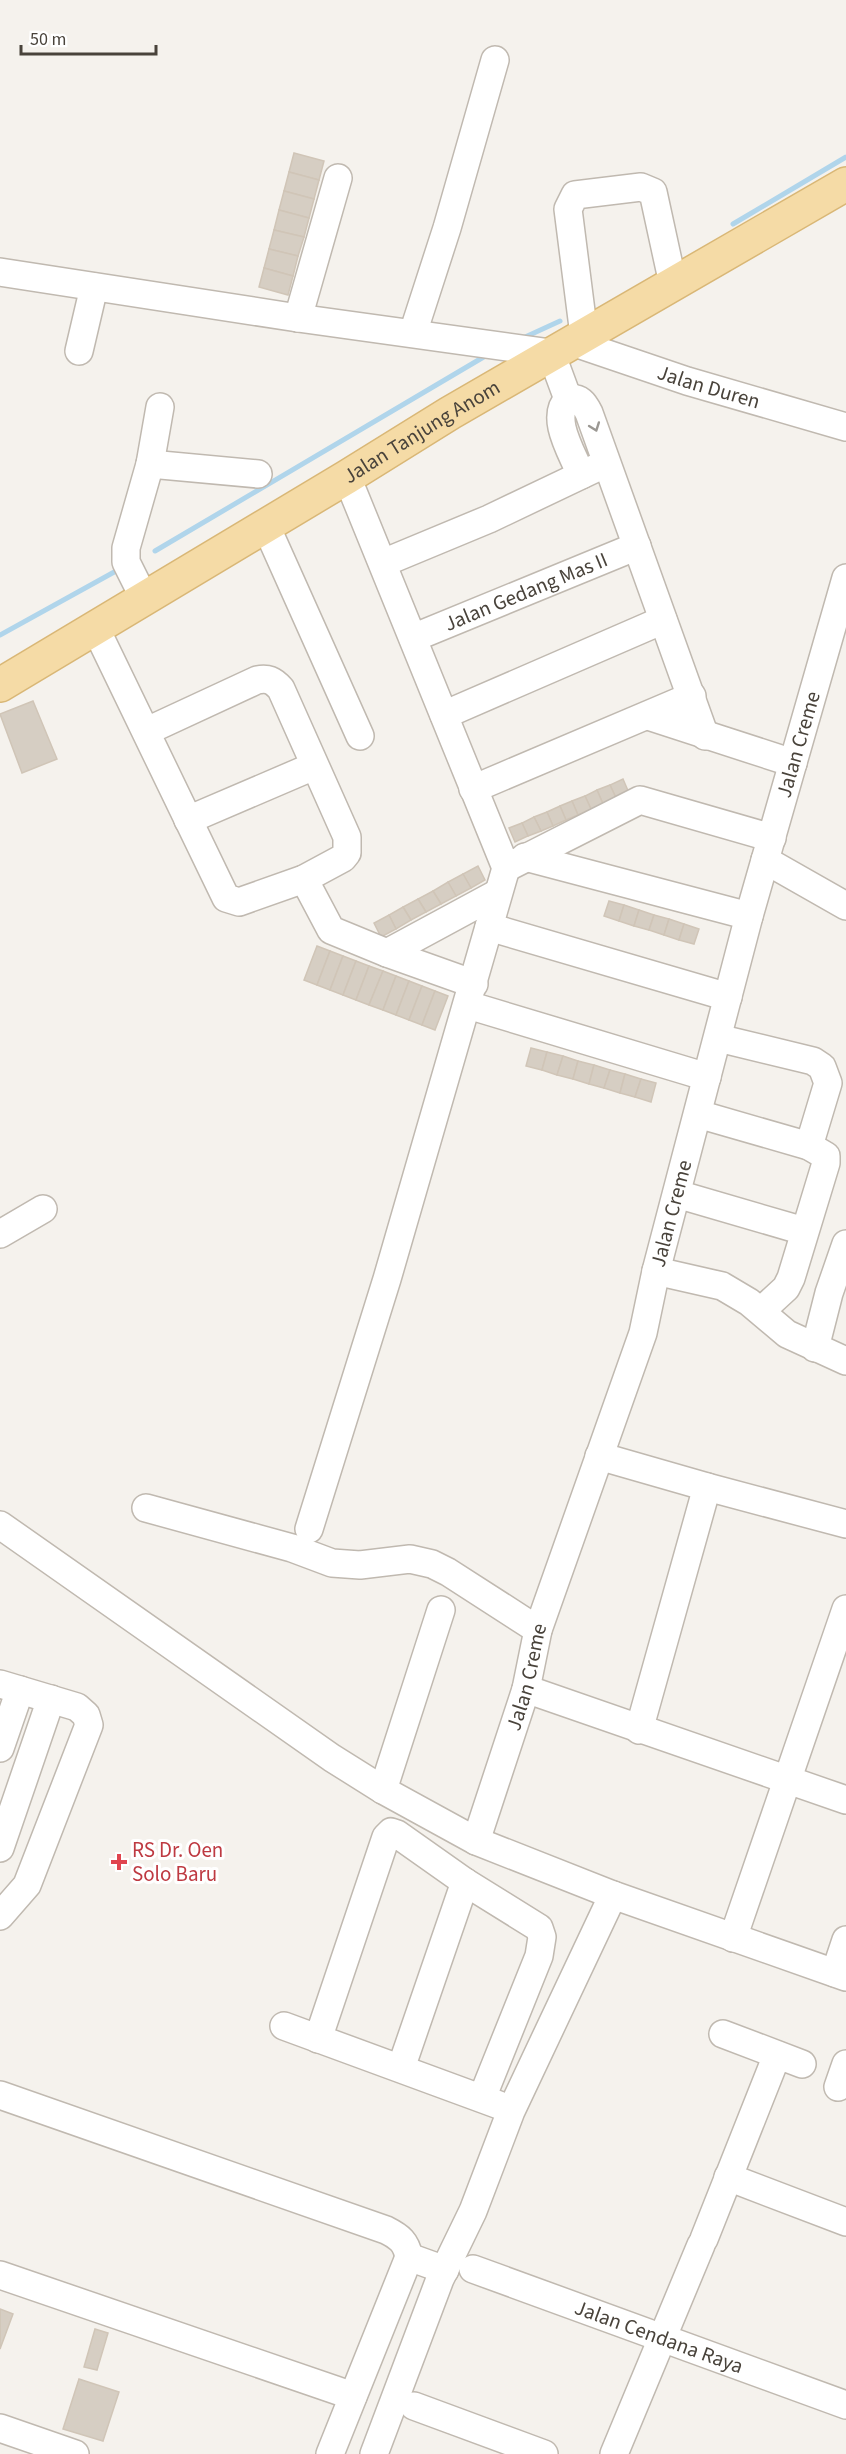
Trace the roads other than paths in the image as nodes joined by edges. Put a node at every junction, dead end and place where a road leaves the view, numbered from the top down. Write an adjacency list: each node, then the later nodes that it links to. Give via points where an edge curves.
1 (495, 60): 8 (street)
2 (338, 178): 7 (street)
3 (846, 184): 5 (main road, Jalan Tanjung Anom)
4 (0, 272): 6 (street, Jalan Duren)
5 (674, 284): 9 (main road, Jalan Tanjung Anom); 9 (street, via 653,192 640,187 574,195 568,209)
6 (94, 287): 7 (street, Jalan Duren); 10 (street)
7 (298, 318): 8 (street, Jalan Duren)
8 (413, 333): 9 (street, Jalan Duren, via 487,343)
9 (557, 344): 11 (street); 13 (street, Jalan Duren); 18 (main road, Jalan Tanjung Anom)
10 (79, 351)
11 (568, 399): 14 (street, one-way to 14, via 585,404); 17 (street, via 561,409 560,421)
12 (160, 407): 15 (street)
13 (846, 427)
14 (608, 463): 17 (street); 20 (street)
15 (150, 464): 16 (street); 23 (street, via 126,548 126,562)
16 (258, 474)
17 (581, 475): 21 (street, via 489,519)
18 (347, 477): 19 (main road, Jalan Tanjung Anom); 21 (street)
19 (266, 526): 23 (main road, Jalan Tanjung Anom); 32 (street)
20 (637, 546): 24 (street); 26 (street, Jalan Gedang Mas II)
21 (382, 563): 26 (street)
22 (846, 578): 34 (street, Jalan Creme)
23 (144, 598): 25 (main road, Jalan Tanjung Anom)
24 (663, 620): 28 (street); 29 (street)
25 (96, 629): 27 (main road, Jalan Tanjung Anom); 31 (street)
26 (413, 638): 29 (street)
27 (0, 685)
28 (692, 696): 30 (street); 33 (street)
29 (444, 715): 36 (street)
30 (648, 716): 33 (street); 36 (street)
31 (147, 731): 35 (street, via 268,678 281,689); 37 (street)
32 (360, 736)
33 (705, 736): 34 (street)
34 (793, 763): 38 (street, Jalan Creme)
35 (314, 766): 37 (street); 40 (street, via 349,846 343,858)
36 (473, 789): 39 (street)
37 (188, 820): 40 (street, via 223,893 232,901 239,902)
38 (768, 849): 39 (street, via 640,800); 42 (street); 43 (street, Jalan Creme)
39 (515, 862): 41 (street); 43 (street)
40 (303, 879): 45 (street, via 331,930)
41 (498, 893): 44 (street); 45 (street)
42 (846, 906)
43 (749, 916): 47 (street, Jalan Creme)
44 (489, 927): 46 (street); 47 (street)
45 (387, 953): 46 (street)
46 (471, 994): 49 (street); 66 (street)
47 (728, 998): 48 (street, Jalan Creme)
48 (718, 1038): 49 (street, Jalan Creme); 51 (street, via 813,1061 822,1067 828,1083)
49 (707, 1077): 50 (street, Jalan Creme)
50 (698, 1114): 51 (street); 52 (street, Jalan Creme)
51 (809, 1146): 54 (street, via 827,1159)
52 (677, 1194): 54 (street); 57 (street, Jalan Creme)
53 (43, 1209): 55 (street)
54 (804, 1231): 58 (street, via 786,1288)
55 (0, 1234)
56 (846, 1244): 59 (street)
57 (656, 1272): 58 (street, via 722,1286); 61 (street, Jalan Creme, via 643,1333)
58 (761, 1311): 59 (street, via 787,1334)
59 (815, 1348): 60 (street)
60 (846, 1361)
61 (600, 1456): 62 (street); 69 (street, Jalan Creme)
62 (707, 1487): 64 (street); 73 (street)
63 (146, 1508): 69 (street, via 292,1548 332,1563 360,1565 410,1559 432,1564)
64 (846, 1524)
65 (0, 1525): 76 (street)
66 (309, 1528)
67 (846, 1609): 75 (street)
68 (441, 1610): 76 (street)
69 (538, 1630): 71 (street, Jalan Creme)
70 (10, 1687): 72 (street); 74 (street)
71 (526, 1689): 73 (street); 78 (street, Jalan Creme)
72 (51, 1699): 79 (street); 82 (street, via 77,1707 86,1715 89,1725 27,1885)
73 (639, 1730): 75 (street)
74 (0, 1748)
75 (788, 1780): 77 (street); 83 (street)
76 (383, 1790): 78 (street)
77 (846, 1800)
78 (476, 1841): 81 (street)
79 (0, 1848)
80 (465, 1882): 88 (street, via 397,1834 388,1834); 89 (street); 91 (street, via 539,1928 542,1936 539,1956)
81 (613, 1895): 83 (street); 92 (street)
82 (0, 1916)
83 (733, 1938): 85 (street)
84 (846, 1940): 85 (street)
85 (841, 1975)
86 (284, 2026): 88 (street)
87 (723, 2034): 93 (street, via 789,2060)
88 (318, 2039): 89 (street)
89 (401, 2068): 91 (street)
90 (0, 2095): 95 (street, via 386,2230 407,2245)
91 (482, 2098): 92 (street)
92 (511, 2111): 97 (street, via 473,2211)
93 (728, 2178): 94 (street); 99 (street)
94 (846, 2222)
95 (409, 2257): 97 (street); 100 (street)
96 (473, 2269): 99 (street, Jalan Cendana Raya)
97 (445, 2270): 106 (street)
98 (0, 2275): 100 (street)
99 (663, 2337): 101 (street, Jalan Cendana Raya); 108 (street)
100 (353, 2396): 105 (street)
101 (846, 2404)
102 (414, 2406): 107 (street)
103 (0, 2428): 104 (street)
104 (75, 2454)
105 (330, 2454)
106 (374, 2454)
107 (544, 2454)
108 (614, 2454)

